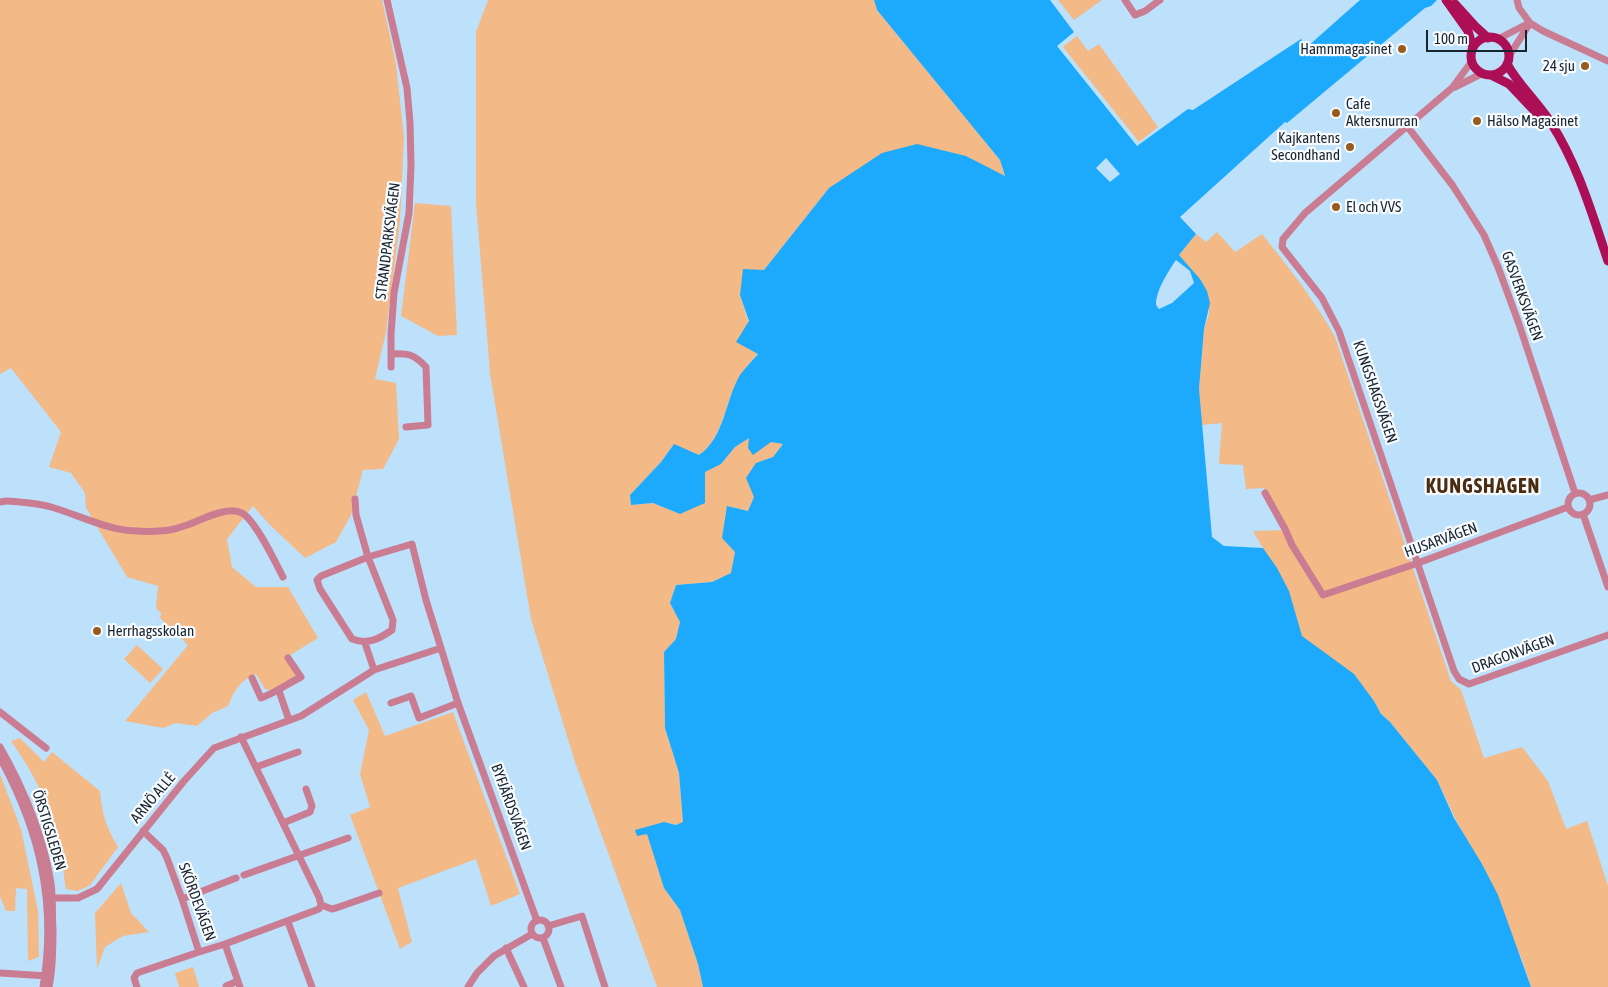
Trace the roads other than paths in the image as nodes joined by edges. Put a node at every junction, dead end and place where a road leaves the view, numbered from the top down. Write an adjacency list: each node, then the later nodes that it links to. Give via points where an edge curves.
1 (387, 0): 18 (street, STRANDPARKSVÄGEN, via 407,88 411,166 408,213 394,293)
2 (1125, 0): 3 (street, via 1136,15)
3 (1160, 0)
4 (1446, 0): 9 (main road, via 1468,31)
5 (1452, 0): 8 (main road, via 1475,26)
6 (1517, 0): 7 (street)
7 (1530, 22): 8 (street); 10 (street); 12 (street)
8 (1493, 38): 9 (main road, via 1479,41); 10 (main road, via 1506,46)
9 (1473, 48): 11 (main road)
10 (1508, 60): 13 (main road, via 1500,72); 16 (main road, via 1516,78 1550,121)
11 (1472, 61): 13 (main road, via 1476,68); 14 (street)
12 (1608, 61)
13 (1487, 74): 14 (street); 16 (main road, via 1509,84 1522,96)
14 (1452, 88): 15 (street)
15 (1407, 126): 22 (street, GASVERKSVÄGEN, via 1453,186 1484,235 1519,324); 30 (street, KUNGSHAGSVÄGEN, via 1305,213 1282,247 1322,298 1339,331)
16 (1565, 147): 17 (main road, via 1580,178)
17 (1608, 261)
18 (391, 354): 19 (street, STRANDPARKSVÄGEN); 20 (street, via 408,353 426,367 428,425)
19 (391, 368)
20 (406, 427)
21 (1265, 493): 30 (street, HUSARVÄGEN, via 1323,595)
22 (1575, 493): 25 (street, via 1585,495); 27 (street, via 1568,500)
23 (1608, 495): 25 (street)
24 (355, 499): 29 (street, via 356,515)
25 (1589, 500): 28 (street, via 1590,507)
26 (0, 502): 31 (street, via 50,507 102,526 142,533 183,527 230,511 242,513 252,521)
27 (1568, 507): 28 (street, via 1572,513); 30 (street, HUSARVÄGEN)
28 (1583, 514): 32 (street)
29 (368, 557): 34 (street, via 391,612 393,625 385,635); 34 (street, via 317,580 352,639); 35 (street, BYFJÄRDSVÄGEN, via 412,544)
30 (1418, 563): 33 (street, DRAGONVÄGEN, via 1454,671 1459,679 1470,684)
31 (283, 577)
32 (1608, 587)
33 (1608, 635)
34 (365, 643): 37 (street)
35 (441, 648): 37 (street, ARNÖ ALLÉ); 41 (street, BYFJÄRDSVÄGEN)
36 (288, 658): 39 (street, via 301,677)
37 (374, 670): 43 (street, ARNÖ ALLÉ, via 301,716)
38 (252, 678): 39 (street, via 261,698)
39 (279, 691): 43 (street)
40 (391, 703): 41 (street, via 411,696 419,718)
41 (458, 703): 61 (street, BYFJÄRDSVÄGEN)
42 (0, 712): 46 (street)
43 (289, 720): 44 (street, ARNÖ ALLÉ)
44 (240, 738): 49 (street); 52 (street, ARNÖ ALLÉ, via 214,748)
45 (0, 747): 58 (street, ÖRSTIGSLEDEN, via 34,818 48,866)
46 (46, 748)
47 (298, 752): 49 (street)
48 (0, 758): 58 (street, ÖRSTIGSLEDEN, via 34,834)
49 (256, 767): 51 (street)
50 (306, 789): 51 (street, via 312,806 310,812)
51 (283, 823): 54 (street)
52 (143, 831): 58 (street, ARNÖ ALLÉ, via 97,889 78,898); 59 (street, SKÖRDEVÄGEN, via 163,850)
53 (348, 838): 54 (street)
54 (299, 856): 55 (street); 60 (street)
55 (244, 875)
56 (236, 878): 59 (street)
57 (379, 893): 60 (street, SKÖRDEVÄGEN, via 332,909)
58 (50, 898): 70 (street, ÖRSTIGSLEDEN, via 53,939)
59 (182, 899): 68 (street, SKÖRDEVÄGEN)
60 (321, 905): 62 (street, SKÖRDEVÄGEN, via 319,909)
61 (537, 921): 63 (street, via 544,921); 64 (street, via 531,927)
62 (288, 922): 66 (street, SKÖRDEVÄGEN); 76 (street)
63 (548, 926): 65 (street, via 548,934); 80 (street, via 582,916)
64 (532, 934): 65 (street); 67 (street)
65 (542, 938): 79 (street)
66 (225, 944): 68 (street, SKÖRDEVÄGEN); 71 (street)
67 (506, 948): 77 (street, via 486,964); 78 (street)
68 (199, 952): 74 (street, via 137,973 134,978)
69 (0, 974): 70 (street)
70 (48, 976): 72 (street, ÖRSTIGSLEDEN); 73 (street, ÖRSTIGSLEDEN)
71 (239, 984): 75 (street)
72 (43, 987)
73 (48, 987)
74 (137, 987)
75 (226, 987)
76 (312, 987)
77 (468, 987)
78 (524, 987)
79 (561, 987)
80 (605, 987)

